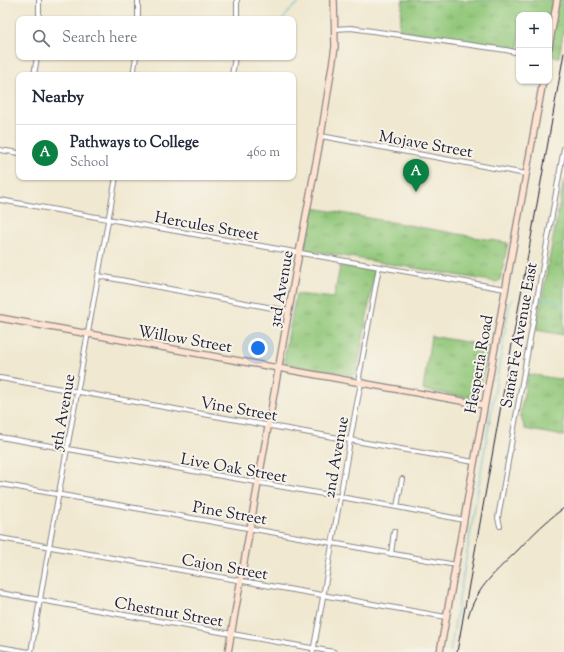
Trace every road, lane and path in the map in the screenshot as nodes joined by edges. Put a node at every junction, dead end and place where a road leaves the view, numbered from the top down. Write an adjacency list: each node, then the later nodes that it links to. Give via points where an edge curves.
1 (39, 0): 6 (street)
2 (138, 0): 7 (street)
3 (236, 0): 8 (street)
4 (334, 0): 9 (street, 3rd Avenue)
5 (557, 0): 10 (street)
6 (39, 16)
7 (138, 16)
8 (237, 16)
9 (335, 29): 11 (street, via 351,28); 19 (street, 3rd Avenue, via 335,47)
10 (552, 29)
11 (516, 52)
12 (36, 60): 15 (street)
13 (136, 60): 16 (street)
14 (234, 60): 17 (street)
15 (34, 72)
16 (134, 72)
17 (232, 72)
18 (542, 84): 23 (street, Hesperia Road)
19 (321, 136): 23 (street, Mojave Street); 27 (street, 3rd Avenue)
20 (564, 148): 51 (street, Santa Fe Avenue East, via 499,512)
21 (0, 150): 22 (street)
22 (16, 153)
23 (526, 174): 30 (street, Hesperia Road)
24 (115, 180): 26 (street, 5th Avenue)
25 (0, 200): 26 (street, Hercules Street)
26 (108, 220): 27 (street, Hercules Street); 29 (street, 5th Avenue)
27 (299, 253): 28 (street, Hercules Street); 31 (street, 3rd Avenue)
28 (379, 267): 30 (street, Hercules Street); 36 (street, 2nd Avenue, via 359,377)
29 (99, 276): 31 (street); 33 (street, 5th Avenue)
30 (505, 289): 38 (street, Hesperia Road)
31 (289, 311): 34 (street, 3rd Avenue)
32 (0, 318): 33 (street, Willow Street)
33 (88, 334): 34 (street, Willow Street); 37 (street, 5th Avenue)
34 (279, 368): 36 (street, Willow Street); 39 (street, 3rd Avenue)
35 (0, 378): 37 (street, Vine Street)
36 (361, 383): 38 (street, Willow Street); 41 (street, 2nd Avenue)
37 (77, 392): 39 (street, Vine Street); 42 (street, 5th Avenue)
38 (484, 405): 43 (street, Hesperia Road)
39 (268, 426): 41 (street, Vine Street); 45 (street, 3rd Avenue)
40 (0, 438): 42 (street, Live Oak Street)
41 (350, 440): 43 (street, Vine Street); 48 (street, 2nd Avenue)
42 (67, 449): 45 (street, Live Oak Street); 47 (street, 5th Avenue)
43 (474, 462): 50 (street, Hesperia Road)
44 (402, 479): 49 (street)
45 (258, 483): 48 (street, Live Oak Street); 52 (street, 3rd Avenue)
46 (0, 484): 47 (street, Pine Street)
47 (59, 494): 52 (street, Pine Street); 56 (street, 5th Avenue)
48 (340, 497): 49 (street, Live Oak Street); 55 (street, 2nd Avenue)
49 (397, 507): 50 (street, Live Oak Street)
50 (464, 520): 58 (street, Hesperia Road)
51 (500, 526)
52 (251, 528): 55 (street, Pine Street); 59 (street, 3rd Avenue)
53 (394, 531): 57 (street)
54 (0, 538): 56 (street, Cajon Street)
55 (332, 543): 57 (street, Pine Street); 61 (street, 2nd Avenue)
56 (49, 546): 59 (street, Cajon Street); 62 (street, 5th Avenue)
57 (391, 554): 58 (street, Pine Street)
58 (456, 565): 63 (street, Hesperia Road)
59 (241, 581): 61 (street, Cajon Street); 64 (street, 3rd Avenue)
60 (0, 593): 62 (street, Chestnut Street)
61 (324, 595): 63 (street, Cajon Street); 66 (street, 2nd Avenue)
62 (40, 600): 64 (street, Chestnut Street); 67 (street, 5th Avenue)
63 (446, 618): 70 (street, Hesperia Road)
64 (232, 634): 66 (street, Chestnut Street); 68 (street, 3rd Avenue)
65 (0, 647): 67 (street)
66 (313, 650): 69 (street, Chestnut Street)
67 (30, 652)
68 (228, 652)
69 (334, 652)
70 (440, 652)

